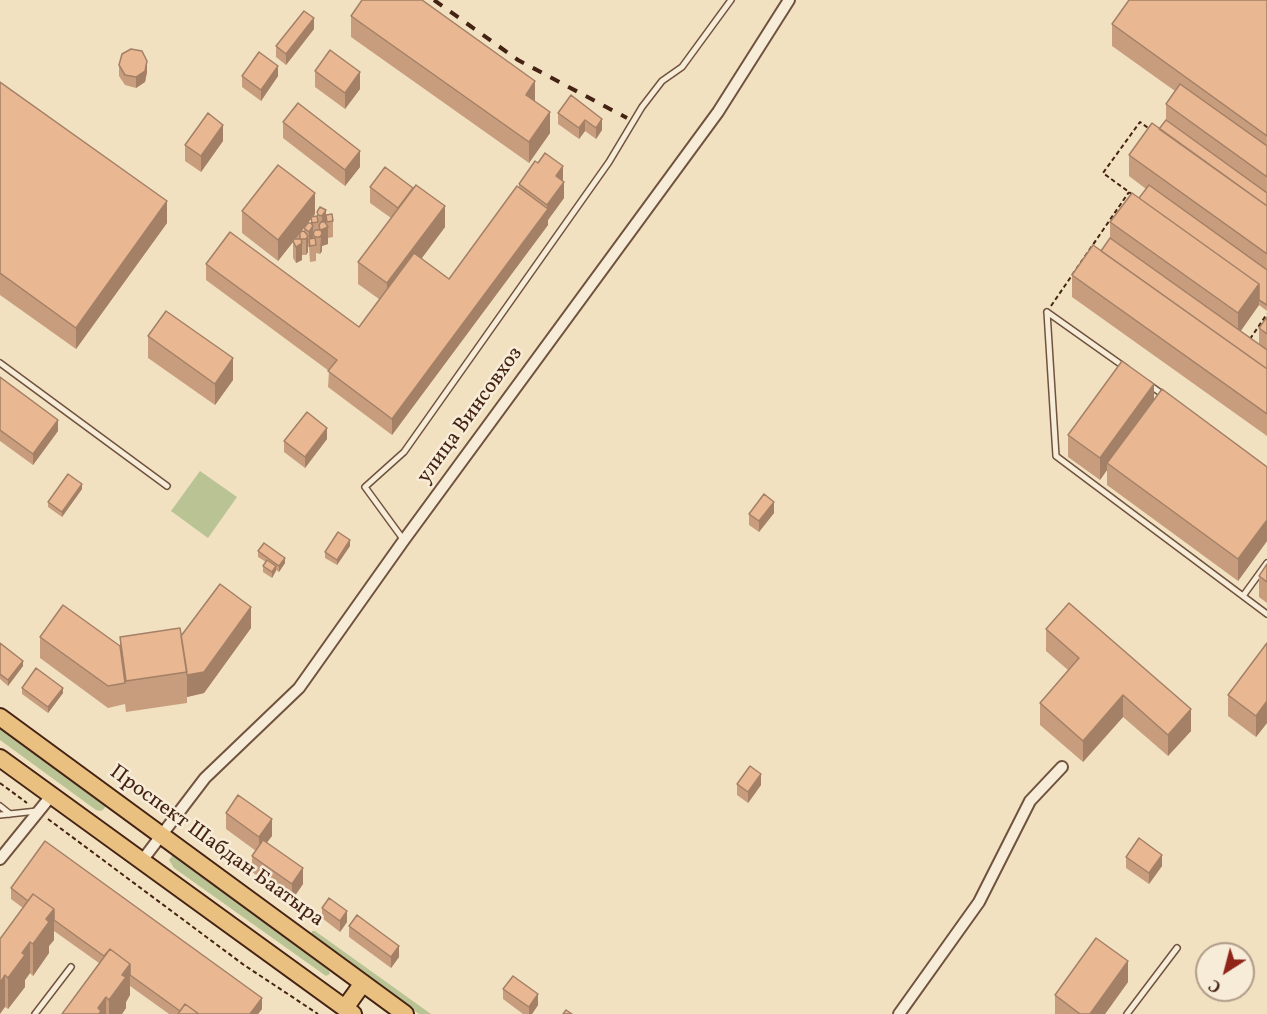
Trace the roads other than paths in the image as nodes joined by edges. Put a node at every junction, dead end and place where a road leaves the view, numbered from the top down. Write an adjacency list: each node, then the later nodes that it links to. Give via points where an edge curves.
1 (731, 0): 8 (lane, via 682,67 662,81 642,107 609,162 404,452 365,488)
2 (789, 0): 8 (street, улица Винсовхоз, via 718,112)
3 (0, 363): 7 (lane)
4 (1133, 373): 10 (lane, via 1047,312 1056,456)
5 (1143, 380): 6 (lane)
6 (1171, 400)
7 (167, 486)
8 (404, 540): 20 (street, улица Винсовхоз, via 299,688 205,778)
9 (1267, 563): 10 (lane)
10 (1243, 596): 11 (lane)
11 (1267, 614)
12 (0, 717): 20 (main road, Проспект Шабдан Баатыра)
13 (0, 758): 15 (main road)
14 (1062, 767): 29 (street, via 1030,801 979,902)
15 (51, 796): 17 (street); 22 (main road)
16 (0, 806): 18 (lane)
17 (38, 812): 18 (lane); 21 (street)
18 (10, 814): 19 (lane)
19 (0, 815)
20 (161, 835): 22 (street, улица Винсовхоз); 25 (main road, Проспект Шабдан Баатыра)
21 (0, 859)
22 (141, 862): 26 (main road)
23 (1177, 948): 30 (lane)
24 (71, 967): 27 (lane)
25 (363, 983): 26 (main road); 28 (main road, Проспект Шабдан Баатыра)
26 (349, 1011)
27 (35, 1014)
28 (405, 1014)
29 (898, 1014)
30 (1127, 1014)

